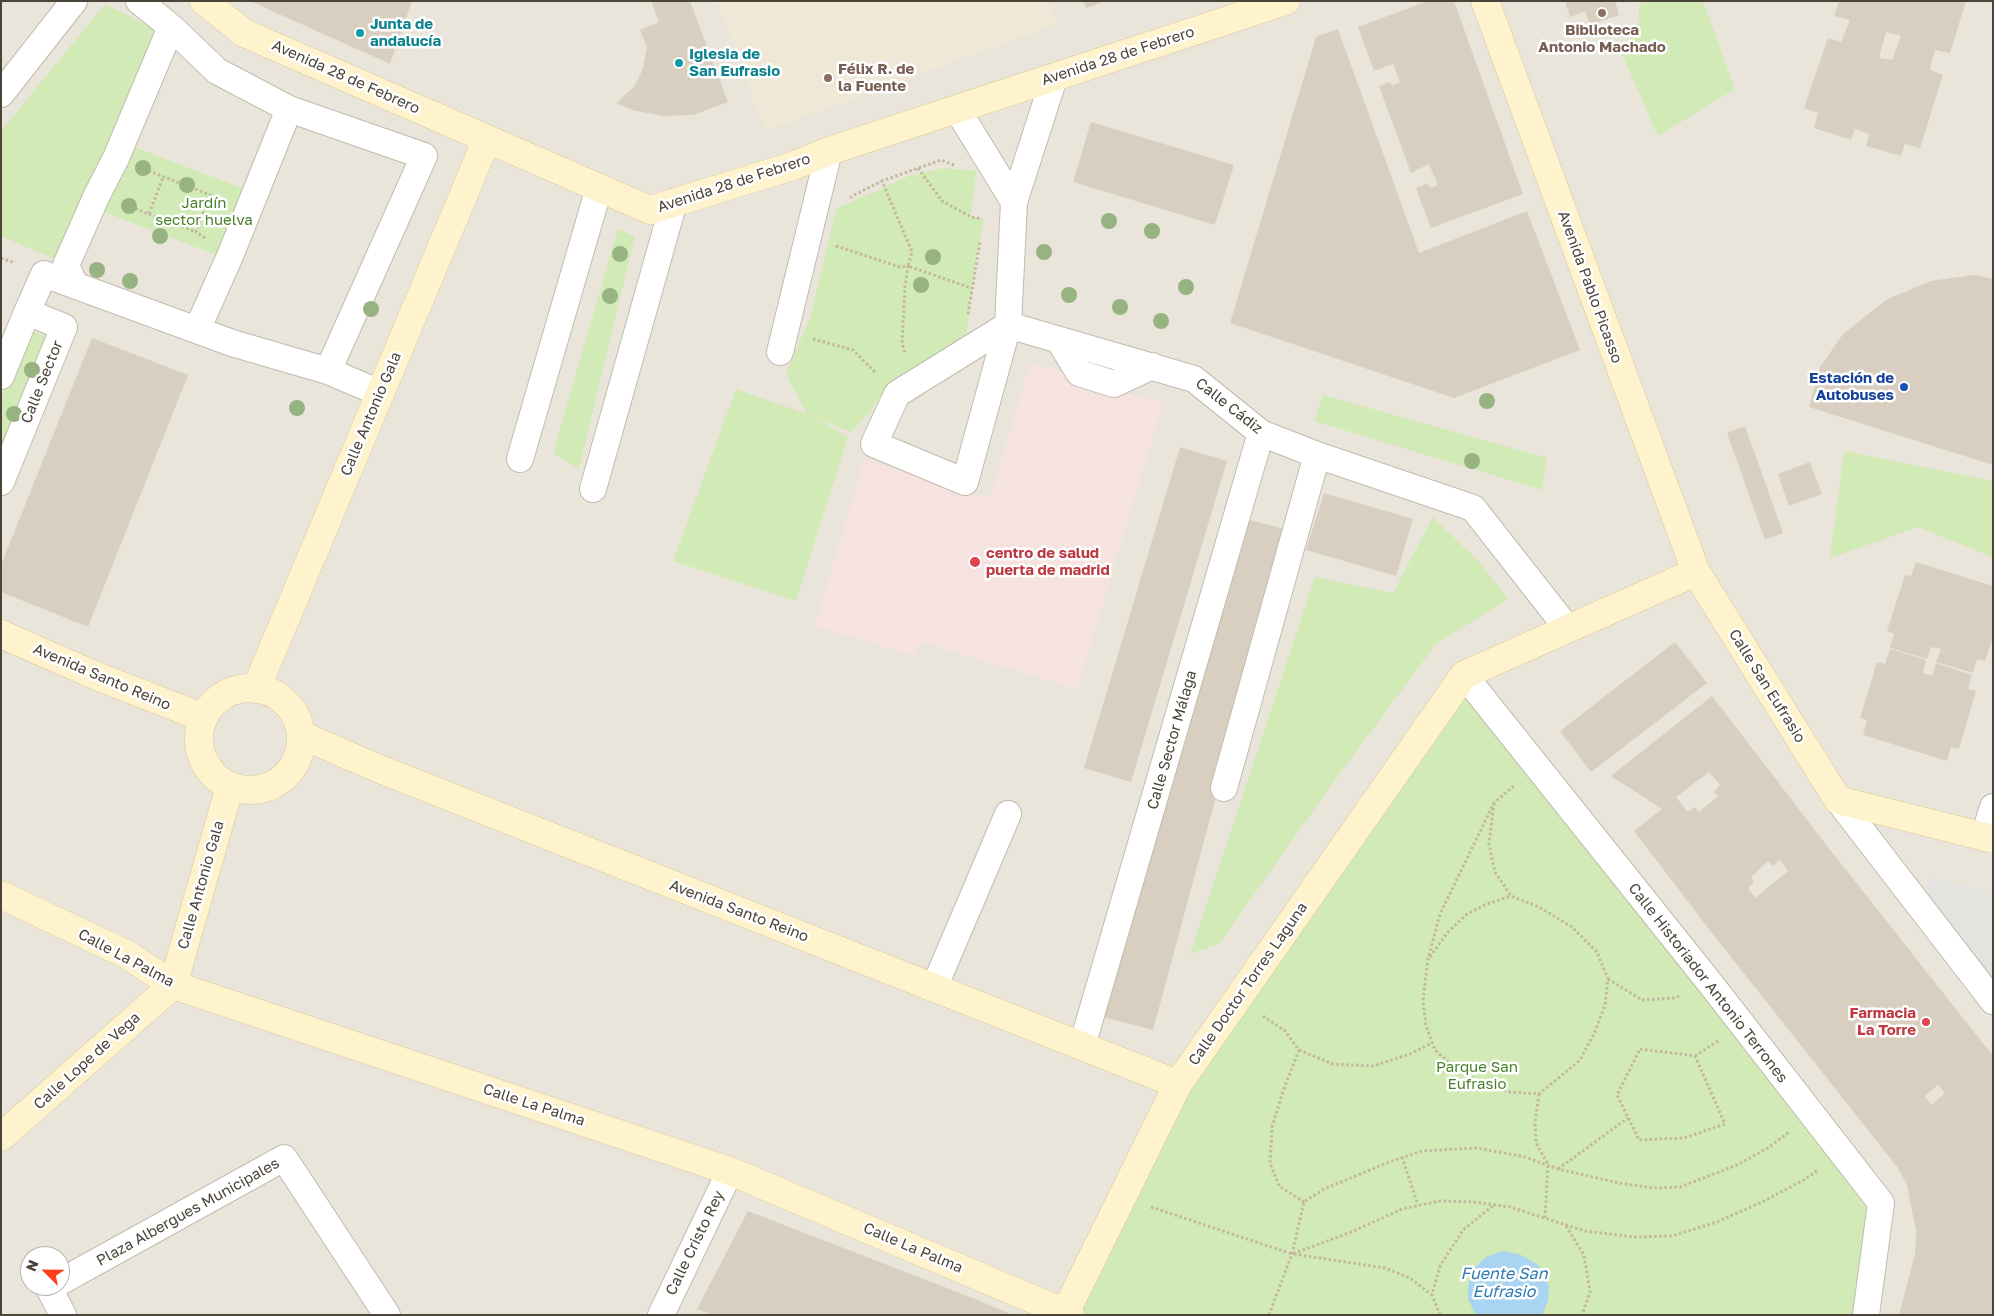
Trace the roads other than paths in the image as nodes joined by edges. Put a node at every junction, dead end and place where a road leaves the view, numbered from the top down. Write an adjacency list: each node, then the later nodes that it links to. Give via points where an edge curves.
1 (74, 1): 8 (street)
2 (139, 1): 6 (street)
3 (204, 1): 11 (street, Avenida 28 de Febrero, via 244,32)
4 (1286, 1): 7 (street, Avenida 28 de Febrero)
5 (1485, 1): 29 (street, Avenida Pablo Picasso)
6 (171, 27): 9 (street, via 216,71); 16 (street, via 66,266)
7 (1054, 78): 10 (street, Avenida 28 de Febrero); 15 (street)
8 (1, 94)
9 (289, 109): 19 (street); 21 (street, via 424,156)
10 (957, 109): 12 (street, Avenida 28 de Febrero); 15 (street)
11 (487, 139): 13 (street, Avenida 28 de Febrero); 23 (street, Calle Antonio Gala)
12 (829, 151): 14 (street, Avenida 28 de Febrero, via 793,166); 20 (street)
13 (599, 188): 14 (street, Avenida 28 de Febrero, via 650,210); 26 (street)
14 (674, 202): 28 (street)
15 (1014, 202): 18 (street)
16 (74, 283): 17 (street, via 44,274); 19 (street)
17 (27, 312): 22 (street); 27 (street, Calle Sector, via 64,328)
18 (1008, 325): 18 (street, via 965,482 874,444 897,394); 24 (street, Calle Cádiz, via 1194,379)
19 (197, 330): 21 (street)
20 (780, 352)
21 (328, 371): 23 (street)
22 (1, 376)
23 (380, 393): 33 (street, Calle Antonio Gala)
24 (1261, 433): 25 (street, Calle Cádiz); 46 (street, Calle Sector Málaga)
25 (1317, 455): 30 (street, Calle Cádiz, via 1474,508); 37 (street)
26 (520, 460)
27 (1, 482)
28 (593, 489)
29 (1696, 572): 30 (street); 38 (street, Calle San Eufrasio)
30 (1568, 629): 32 (street)
31 (1, 634): 34 (street, Avenida Santo Reino)
32 (1464, 675): 47 (street, Calle Doctor Torres Laguna); 56 (street, Calle Historiador Antonio Terrones, via 1881,1203)
33 (256, 689): 34 (street, via 240,689 225,695 212,705); 35 (street, via 273,693 287,704 297,718)
34 (204, 718): 36 (street, via 200,750 216,778)
35 (301, 735): 36 (street, via 300,753 280,781 264,789); 44 (street, Avenida Santo Reino)
36 (230, 786): 43 (street, Calle Antonio Gala)
37 (1224, 788)
38 (1838, 800): 41 (street); 45 (street, Calle San Eufrasio)
39 (1993, 807): 41 (street)
40 (1008, 814): 44 (street)
41 (1988, 837)
42 (1, 895): 43 (street, Calle La Palma, via 126,954)
43 (173, 985): 48 (street, Calle Lope de Vega); 49 (street, Calle La Palma)
44 (934, 988): 46 (street, Avenida Santo Reino)
45 (1993, 1001)
46 (1082, 1046): 47 (street, Avenida Santo Reino)
47 (1178, 1084): 52 (street, Calle Doctor Torres Laguna)
48 (1, 1137)
49 (730, 1171): 52 (street, Calle La Palma); 55 (street, Calle Cristo Rey)
50 (70, 1276): 54 (street, Plaza Albergues Municipales, via 284,1158)
51 (53, 1296): 53 (street)
52 (1067, 1314)
53 (63, 1315)
54 (387, 1315)
55 (661, 1315)
56 (1866, 1315)

